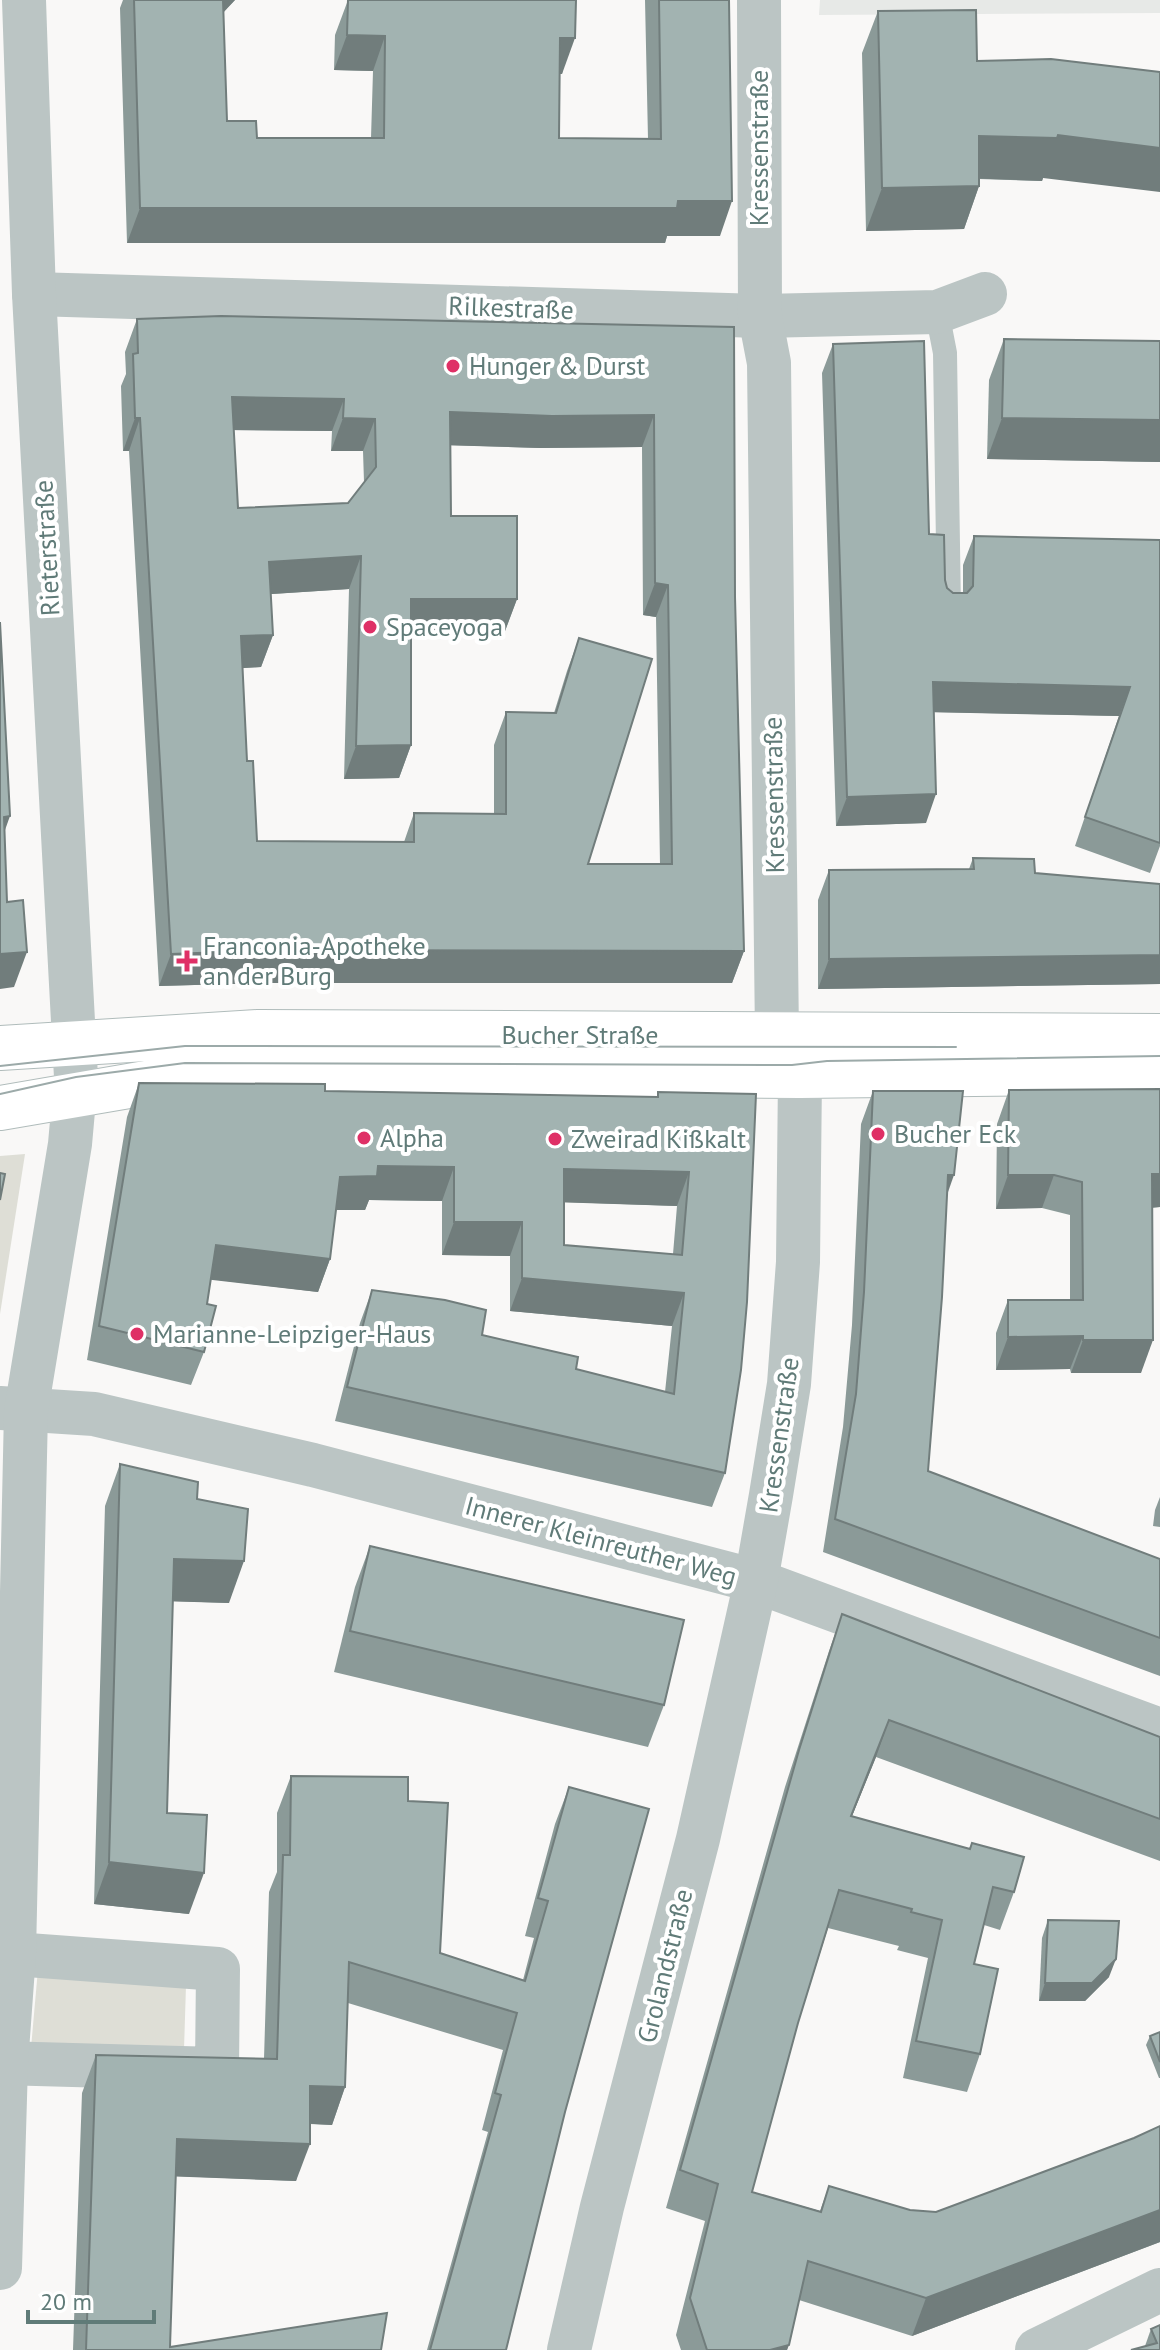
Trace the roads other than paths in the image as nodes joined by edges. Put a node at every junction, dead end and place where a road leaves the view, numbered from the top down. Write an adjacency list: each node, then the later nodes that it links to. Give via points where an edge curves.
1 (24, 0): 3 (street, Rieterstraße)
2 (759, 0): 6 (street, Kressenstraße)
3 (34, 294): 6 (street, Rilkestraße); 10 (street, Rieterstraße)
4 (985, 294): 5 (street, Rilkestraße)
5 (937, 312): 6 (street, Rilkestraße); 7 (lane, via 945,353)
6 (760, 316): 8 (street, Kressenstraße, via 769,363)
7 (949, 609)
8 (777, 1036): 9 (main road, Bucher Straße); 10 (main road, Bucher Straße, via 258,1032); 13 (street, Kressenstraße)
9 (1160, 1036)
10 (75, 1043): 11 (main road, Bucher Straße); 14 (street, Rieterstraße)
11 (0, 1048)
12 (1160, 1072): 13 (main road, Bucher Straße)
13 (800, 1076): 14 (main road, Bucher Straße, via 251,1072 187,1076); 17 (street, Kressenstraße, via 798,1262 789,1384)
14 (75, 1096): 15 (main road, Bucher Straße); 16 (street, via 68,1155)
15 (0, 1108)
16 (13, 1410): 17 (street, Innerer Kleinreuther Weg, via 94,1414); 19 (street)
17 (756, 1581): 18 (street, Innerer Kleinreuther Weg); 23 (street, Grolandstraße, via 698,1839)
18 (1160, 1730)
19 (14, 1954): 20 (street); 20 (street, via 218,1969 217,2069)
20 (3, 2063): 21 (street)
21 (0, 2268)
22 (1160, 2290): 24 (street)
23 (569, 2350)
24 (1037, 2350)

